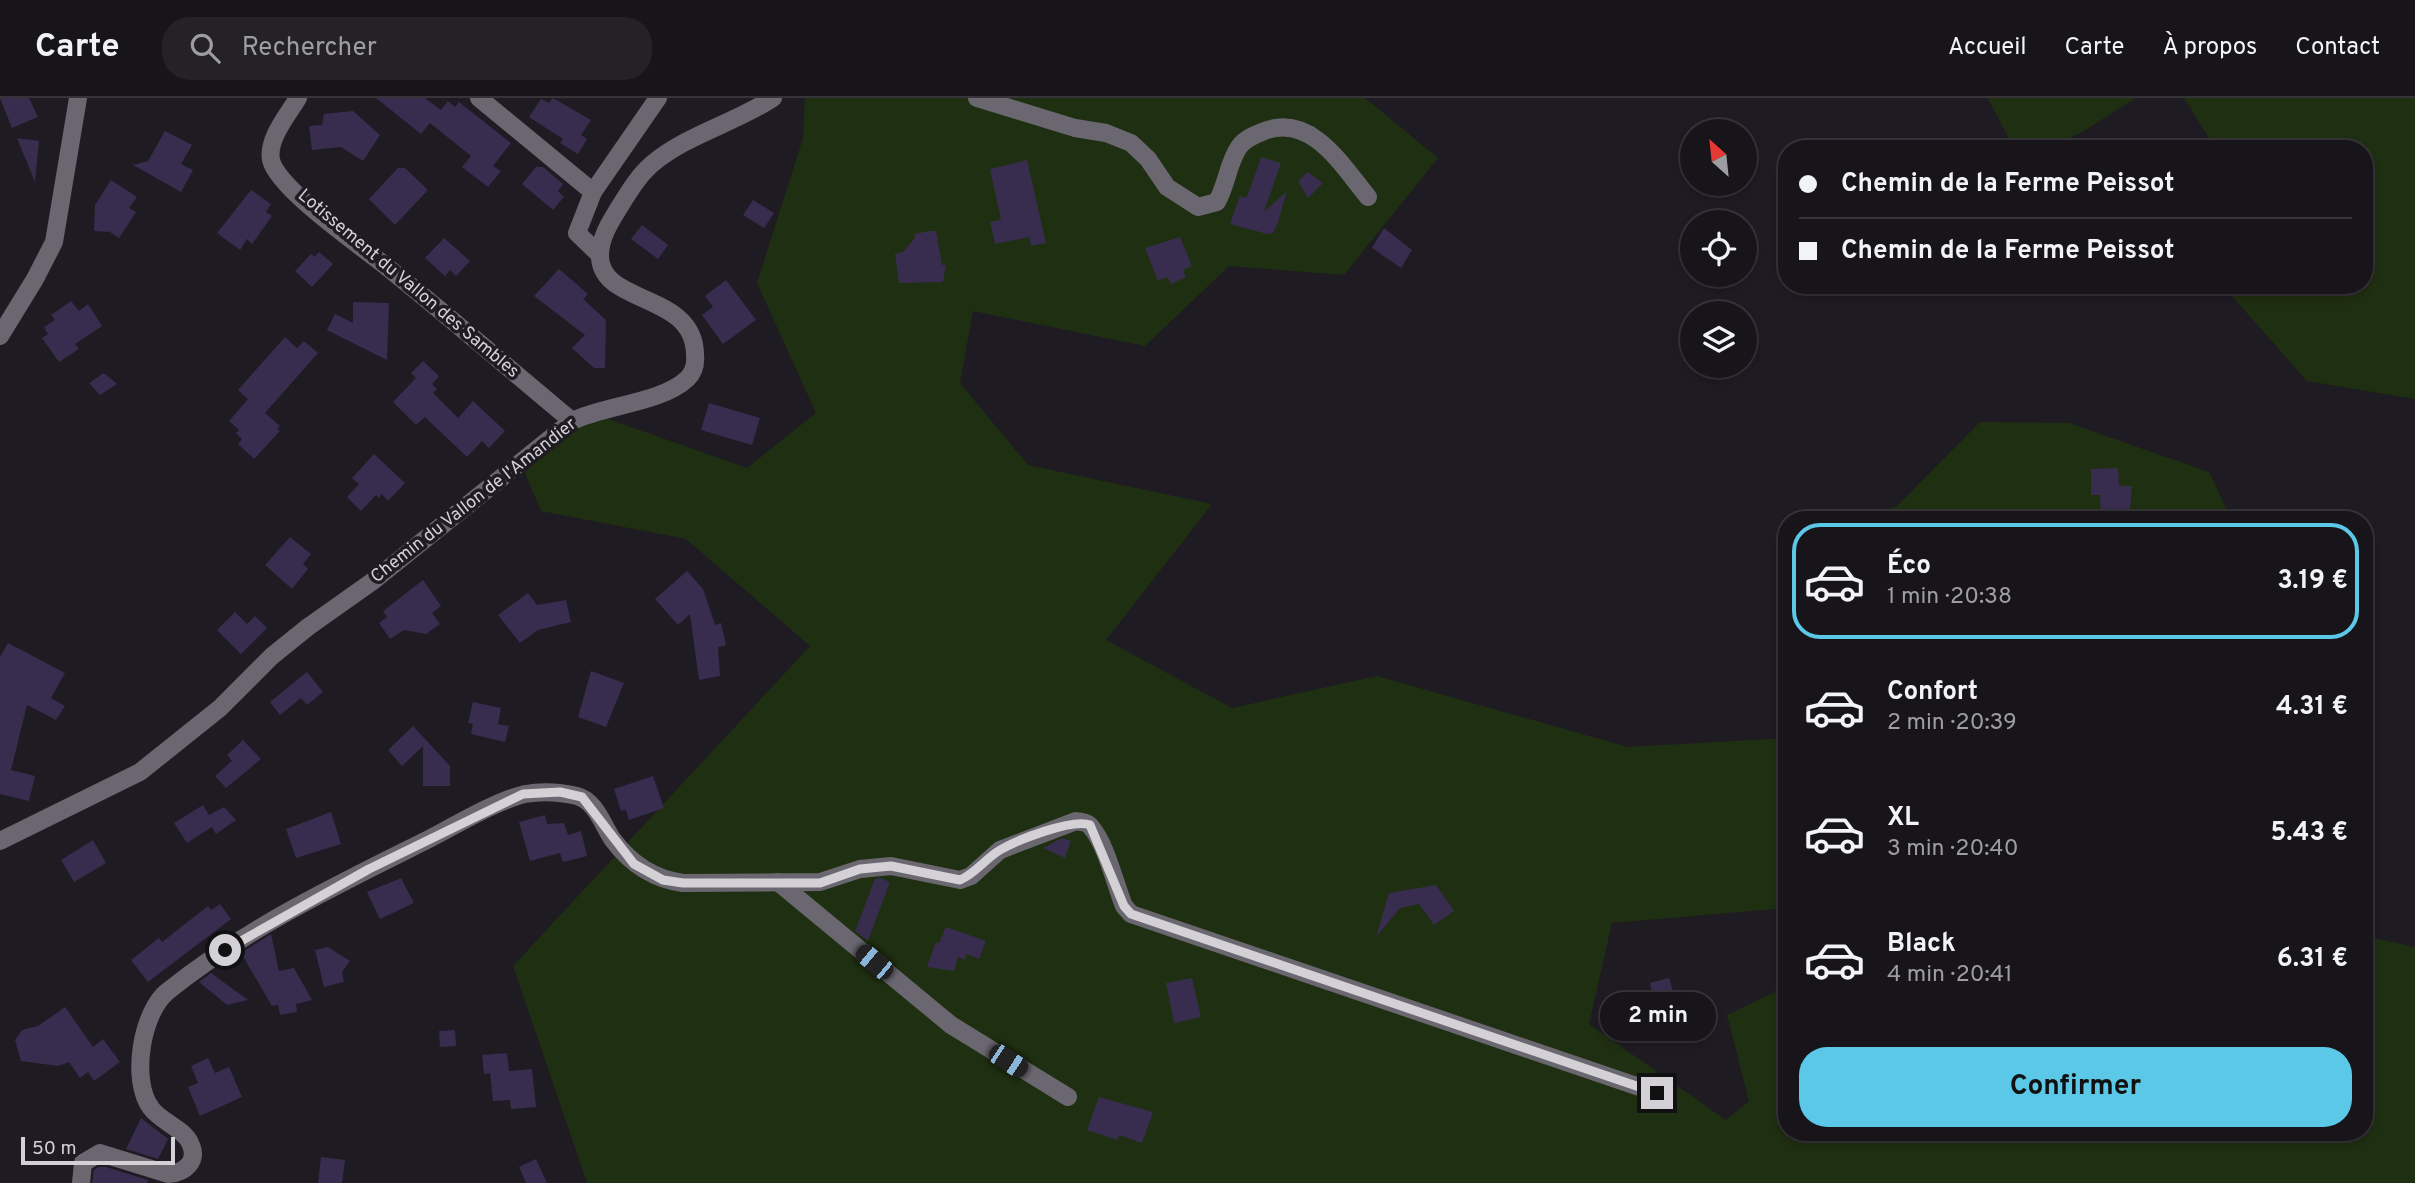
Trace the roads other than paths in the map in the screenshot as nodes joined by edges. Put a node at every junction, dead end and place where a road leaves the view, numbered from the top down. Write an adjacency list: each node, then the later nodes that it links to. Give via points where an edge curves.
1 (78, 98): 10 (street, via 54,242)
2 (298, 98): 11 (street, Lotissement du Vallon des Sambles, via 272,142 271,161 284,180 332,225)
3 (479, 98): 7 (street)
4 (658, 98): 7 (street)
5 (773, 98): 9 (street, via 652,164 634,183 606,231)
6 (977, 98): 8 (street, via 1131,144 1167,187 1198,207 1217,202 1240,145 1273,128 1302,131 1321,141)
7 (593, 192): 9 (street, via 577,233)
8 (1368, 197)
9 (600, 255): 11 (street, Chemin du Vallon de l'Amandier, via 611,281 672,311 686,323 694,337 695,364 689,378 676,388)
10 (0, 336)
11 (572, 421): 12 (street, Chemin du Vallon de l'Amandier, via 373,581 299,634 220,708 140,772)
12 (0, 841)
13 (778, 882): 14 (street, via 820,883 860,869 891,866 960,880 1000,850 1076,821 1085,822 1099,839 1131,914); 15 (street, via 951,1025); 16 (street, via 663,880 634,864 582,797 560,792 523,794 256,930 155,1002 146,1022 141,1061 145,1092 150,1107 190,1141 193,1156 188,1167 168,1174 100,1153 83,1163)
14 (1657, 1093)
15 (1068, 1097)
16 (82, 1183)

